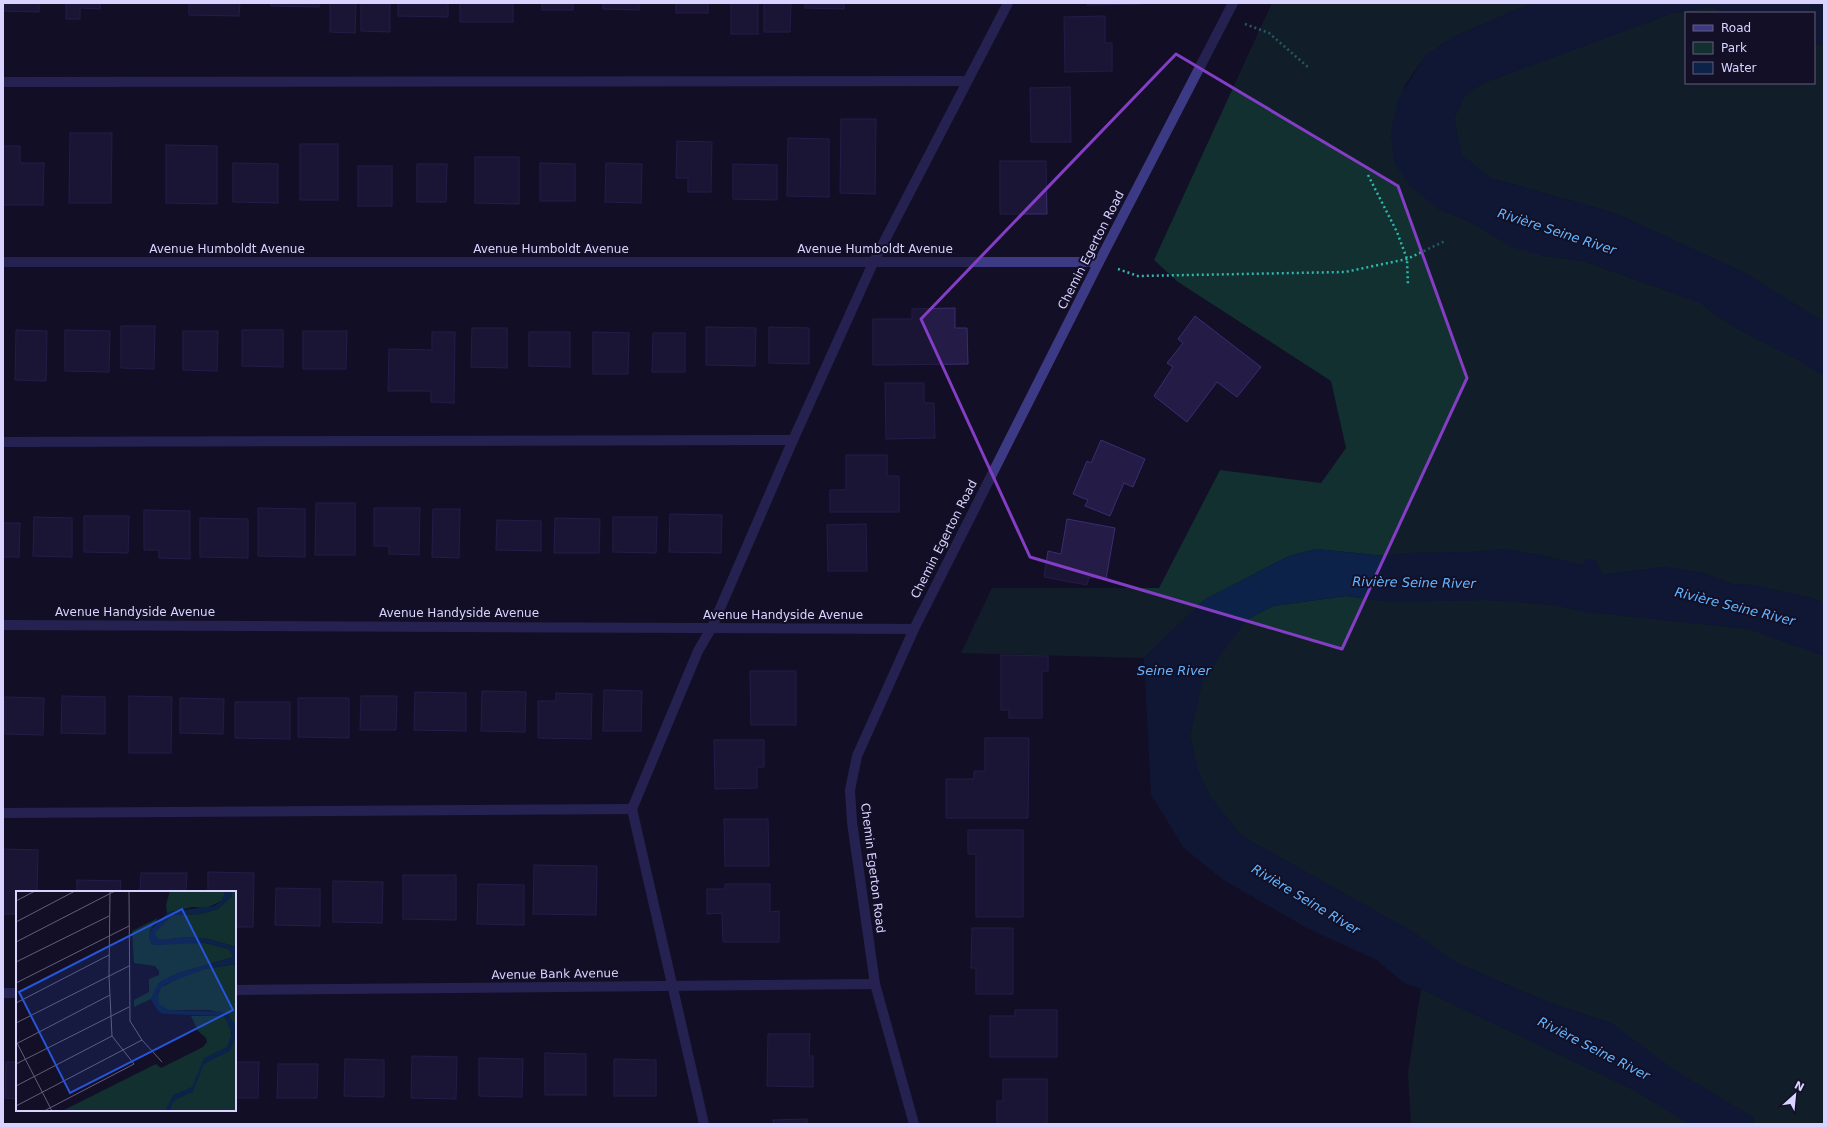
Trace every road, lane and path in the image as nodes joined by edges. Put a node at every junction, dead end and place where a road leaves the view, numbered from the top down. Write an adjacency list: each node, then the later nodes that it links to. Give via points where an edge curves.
1 (1008, 3): 5 (street)
2 (1233, 3): 3 (street, Chemin Egerton Road)
3 (1226, 17): 4 (path, via 1269,33); 11 (street, Chemin Egerton Road)
4 (1309, 68)
5 (967, 81): 6 (street); 12 (street)
6 (3, 82)
7 (1368, 175): 9 (path, via 1397,232)
8 (1445, 241): 9 (path)
9 (1407, 259): 11 (path, via 1345,272 1234,276 1138,276); 13 (path)
10 (3, 262): 12 (street, Avenue Humboldt Avenue)
11 (1099, 262): 12 (street, Avenue Humboldt Avenue); 18 (street, Chemin Egerton Road)
12 (873, 263): 14 (street)
13 (1408, 286)
14 (793, 440): 15 (street); 17 (street)
15 (3, 442)
16 (3, 625): 17 (street, Avenue Handyside Avenue)
17 (712, 627): 18 (street, Avenue Handyside Avenue); 19 (street, via 698,651)
18 (914, 629): 21 (street, Chemin Egerton Road, via 857,756 850,790 852,822)
19 (632, 809): 20 (street); 22 (street)
20 (3, 813)
21 (875, 984): 22 (street, Avenue Bank Avenue); 27 (street, Chemin Egerton Road)
22 (674, 986): 23 (street, Avenue Bank Avenue); 26 (street)
23 (236, 990)
24 (16, 992): 25 (street)
25 (3, 993)
26 (704, 1124)
27 (914, 1124)

